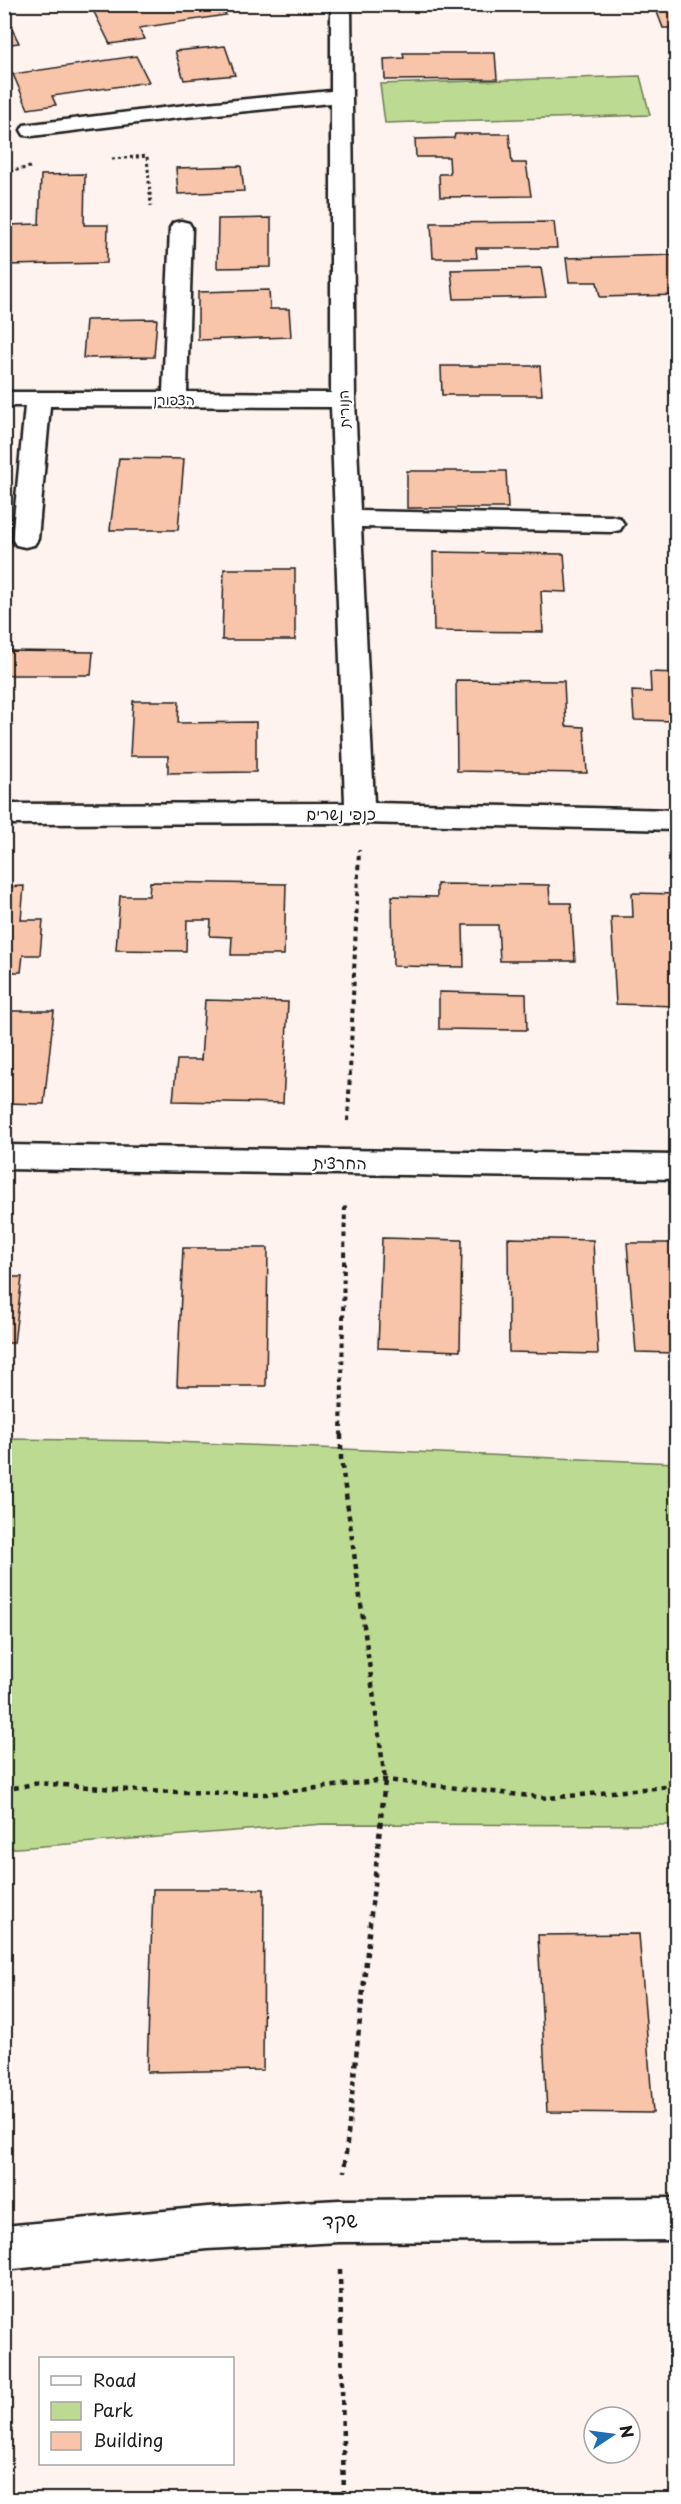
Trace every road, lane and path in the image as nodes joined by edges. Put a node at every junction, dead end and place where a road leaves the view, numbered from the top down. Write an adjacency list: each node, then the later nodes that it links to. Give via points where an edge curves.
1 (341, 4): 2 (street, הנורית)
2 (342, 96): 3 (street); 11 (street, הנורית)
3 (32, 130)
4 (106, 159): 7 (path, via 147,156 151,220)
5 (33, 167): 6 (path)
6 (4, 172)
7 (181, 228): 10 (street)
8 (4, 399): 9 (street, הצפורן)
9 (38, 399): 10 (street, הצפורן); 14 (street)
10 (176, 400): 11 (street, הצפורן)
11 (343, 400): 12 (street, הנורית)
12 (348, 519): 13 (street); 15 (street, הנורית)
13 (611, 524)
14 (25, 539)
15 (360, 813): 16 (street, כנפי נשרים); 17 (street, כנפי נשרים); 19 (path)
16 (4, 814)
17 (676, 820)
18 (4, 1157): 19 (street, החרצית)
19 (346, 1163): 20 (street, החרצית); 21 (path, via 341,1458)
20 (676, 1167)
21 (385, 1780): 22 (path, via 548,1798); 23 (path, via 267,1794 141,1791 38,1783); 25 (path)
22 (676, 1786)
23 (4, 1790)
24 (676, 2219): 25 (street, שקד)
25 (339, 2221): 26 (street, שקד, via 196,2229); 27 (path)
26 (4, 2248)
27 (344, 2499)

